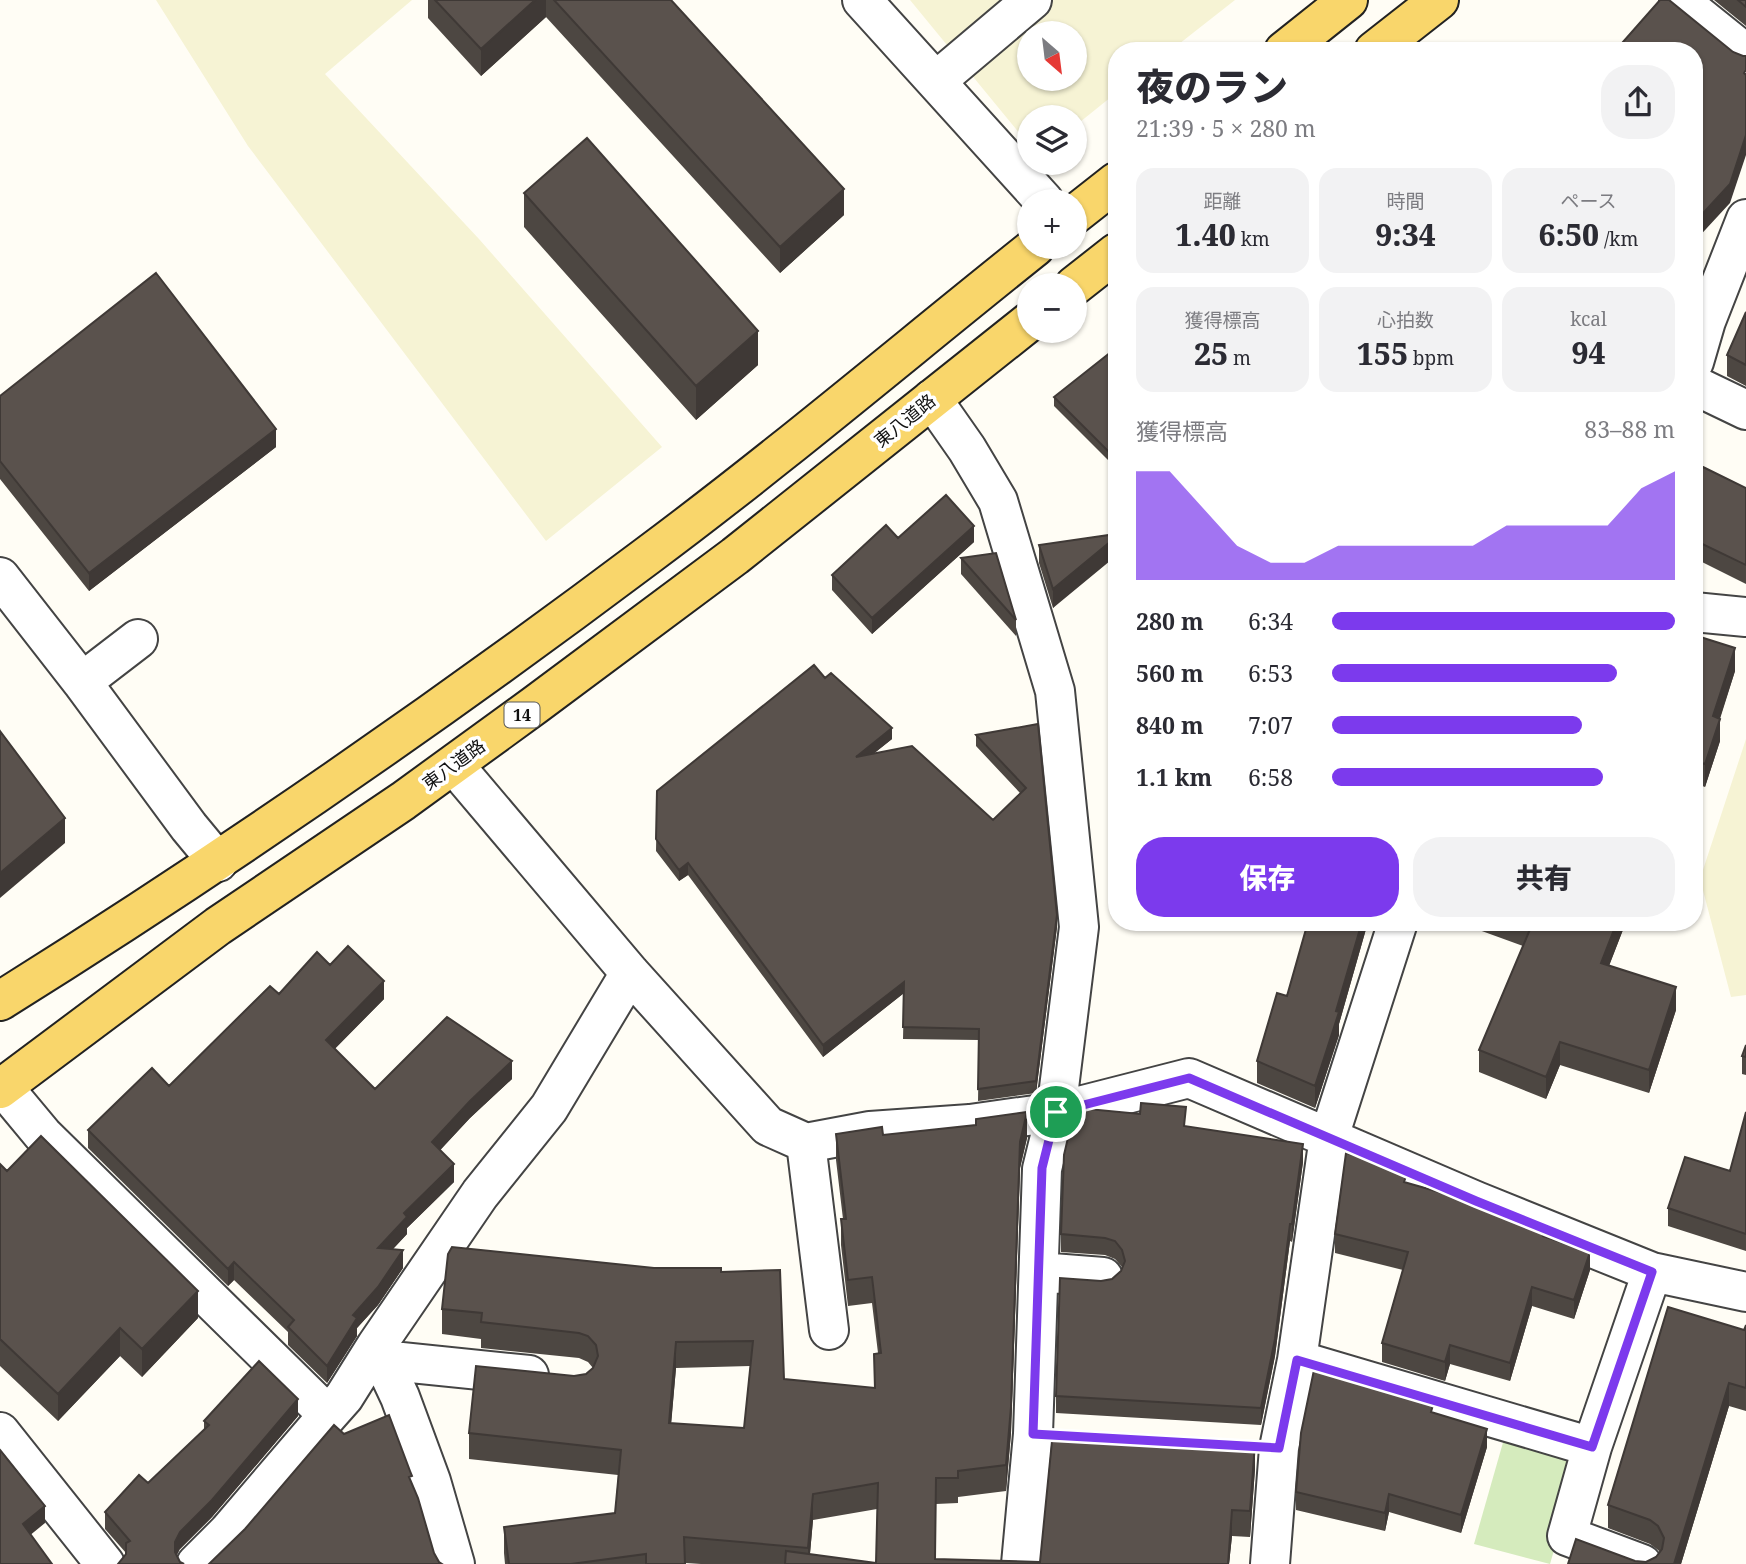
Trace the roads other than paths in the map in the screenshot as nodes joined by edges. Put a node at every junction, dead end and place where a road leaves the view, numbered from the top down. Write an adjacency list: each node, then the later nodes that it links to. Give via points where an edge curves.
1 (862, 0): 9 (street)
2 (1032, 0): 9 (street)
3 (1348, 0): 6 (main road)
4 (1440, 0): 7 (main road)
5 (1679, 0): 8 (street)
6 (1295, 42)
7 (1386, 42)
8 (1746, 54)
9 (936, 81): 11 (street)
10 (1108, 188): 12 (main road)
11 (1033, 189)
12 (1087, 205)
13 (1746, 219): 17 (street)
14 (1020, 259): 28 (main road, via 649,555)
15 (1108, 259): 16 (main road)
16 (1087, 276)
17 (1703, 316)
18 (1017, 332): 20 (main road, 東八道路 / 14)
19 (1703, 389): 21 (street)
20 (932, 399): 27 (main road, 東八道路 / 14, via 735,556); 33 (street, via 998,501 1055,691 1079,927)
21 (1746, 410)
22 (0, 577): 26 (street)
23 (1703, 613): 24 (street)
24 (1746, 617)
25 (138, 639): 26 (street)
26 (82, 682): 28 (street)
27 (454, 765): 30 (street); 32 (main road, 東八道路 / 14, via 218,926)
28 (218, 862): 31 (main road)
29 (1395, 931): 34 (street)
30 (630, 973): 35 (street, via 768,1126); 41 (street, via 549,1108 480,1194)
31 (0, 1001)
32 (1, 1088): 44 (street, via 43,1135)
33 (1056, 1112): 34 (street, via 1189,1078); 35 (street, via 870,1131); 36 (street, via 1042,1168)
34 (1329, 1137): 37 (street); 42 (street)
35 (806, 1143): 40 (street)
36 (1039, 1272): 38 (street); 46 (street)
37 (1652, 1272): 39 (street); 48 (street)
38 (1103, 1277)
39 (1746, 1292)
40 (828, 1330)
41 (379, 1353): 43 (street); 44 (street); 52 (street, via 431,1481)
42 (1297, 1360): 48 (street); 54 (street, via 1265,1448)
43 (562, 1378)
44 (328, 1415): 49 (street)
45 (0, 1432): 50 (street)
46 (1033, 1434): 47 (street); 53 (street)
47 (1074, 1437)
48 (1592, 1447): 55 (street, via 1567,1536)
49 (233, 1548): 51 (street)
50 (105, 1564)
51 (196, 1564)
52 (455, 1564)
53 (1021, 1564)
54 (1270, 1564)
55 (1642, 1564)

